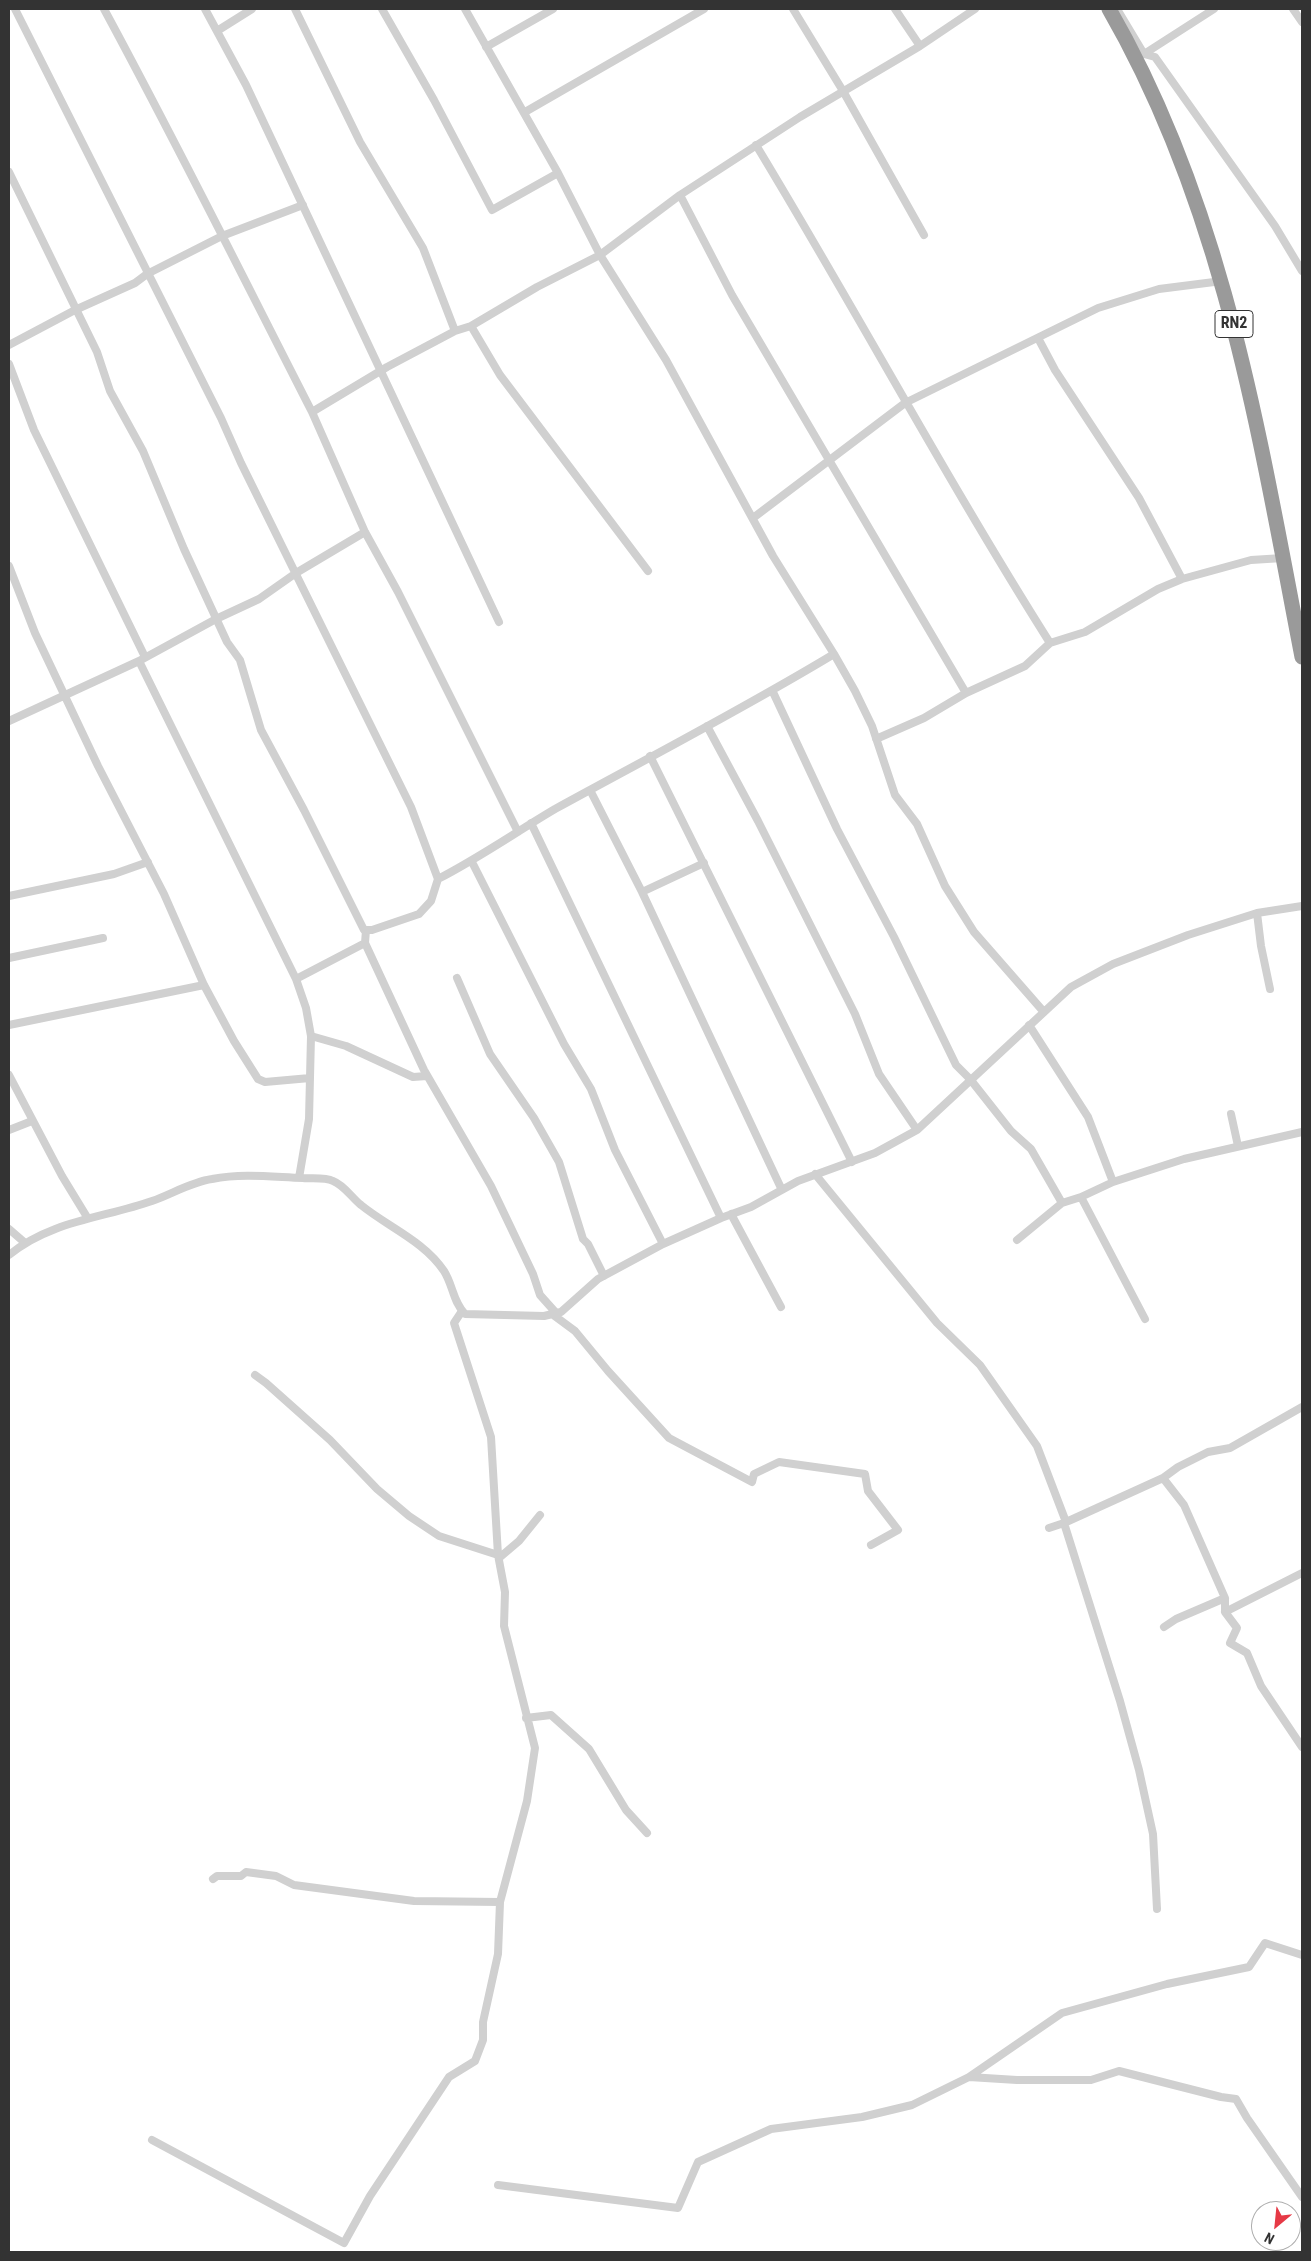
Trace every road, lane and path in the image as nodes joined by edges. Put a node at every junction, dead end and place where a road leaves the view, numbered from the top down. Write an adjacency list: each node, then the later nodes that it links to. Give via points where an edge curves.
1 (15, 9): 33 (street)
2 (104, 9): 30 (street)
3 (205, 9): 18 (street)
4 (252, 9): 18 (street)
5 (295, 9): 37 (street, via 360,142 423,248)
6 (382, 9): 26 (street, via 492,210)
7 (465, 9): 20 (street)
8 (552, 9): 20 (street)
9 (704, 9): 23 (street)
10 (793, 9): 22 (street)
11 (895, 9): 19 (street)
12 (976, 9): 19 (street)
13 (1108, 9): 34 (highway, RN2, via 1141,68 1178,154)
14 (1118, 9): 21 (street)
15 (1214, 9): 21 (street)
16 (1293, 9): 17 (street)
17 (1302, 22)
18 (218, 31): 28 (street)
19 (920, 46): 22 (street)
20 (486, 47): 23 (street)
21 (1144, 54): 32 (street, via 1155,57 1275,226)
22 (843, 91): 24 (street); 29 (street)
23 (524, 112): 26 (street)
24 (756, 145): 27 (street); 42 (street, via 830,266)
25 (9, 172): 35 (street)
26 (558, 173): 31 (street)
27 (680, 195): 31 (street); 44 (street, via 732,295)
28 (304, 204): 30 (street); 41 (street)
29 (924, 235)
30 (222, 236): 33 (street); 43 (street)
31 (600, 254): 36 (street); 45 (street, via 666,360)
32 (1302, 271)
33 (147, 274): 35 (street, via 135,283); 50 (street)
34 (1222, 281): 38 (street, via 1159,289 1098,308); 47 (highway, RN2)
35 (75, 310): 39 (street); 52 (street, via 96,352 110,392 143,451)
36 (471, 326): 37 (street); 49 (street, via 500,375)
37 (455, 332): 41 (street)
38 (1038, 338): 42 (street); 51 (street, via 1055,370 1139,498)
39 (9, 344)
40 (9, 364): 57 (street, via 34,430)
41 (380, 371): 43 (street); 53 (street)
42 (905, 403): 44 (street); 54 (street)
43 (312, 412): 46 (street)
44 (829, 460): 45 (street); 59 (street)
45 (753, 518): 55 (street)
46 (365, 532): 50 (street); 67 (street)
47 (1283, 558): 51 (street, via 1251,560); 56 (highway, RN2)
48 (9, 566): 60 (street, via 35,633)
49 (648, 571)
50 (296, 573): 52 (street, via 259,599); 71 (street, via 411,807)
51 (1182, 579): 54 (street, via 1139,599 1085,632)
52 (216, 619): 57 (street); 76 (street, via 240,660 261,730)
53 (499, 622)
54 (1050, 643): 59 (street, via 1026,666)
55 (834, 654): 58 (street); 63 (street)
56 (1302, 657)
57 (142, 659): 60 (street); 81 (street)
58 (772, 690): 62 (street); 91 (street, via 837,829 956,1065)
59 (966, 693): 63 (street, via 924,718)
60 (66, 694): 61 (street); 68 (street, via 98,766)
61 (9, 721)
62 (707, 726): 64 (street); 95 (street, via 855,1014 879,1074)
63 (876, 739): 84 (street, via 895,795 916,824 945,886 974,932)
64 (650, 756): 65 (street); 70 (street)
65 (590, 790): 66 (street); 72 (street)
66 (531, 823): 67 (street); 107 (street)
67 (518, 832): 69 (street)
68 (148, 862): 73 (street, via 114,874); 82 (street)
69 (472, 862): 71 (street); 111 (street, via 564,1044 591,1089 614,1150)
70 (704, 863): 72 (street); 98 (street)
71 (438, 879): 76 (street, via 431,901 419,914)
72 (642, 892): 102 (street)
73 (9, 896)
74 (1302, 906): 75 (street)
75 (1257, 913): 83 (street); 84 (street, via 1113,964 1071,987)
76 (366, 930): 78 (street)
77 (103, 938): 79 (street)
78 (364, 943): 81 (street); 89 (street)
79 (9, 958)
80 (457, 978): 113 (street, via 490,1054 534,1118 559,1162 583,1239)
81 (296, 979): 87 (street)
82 (204, 985): 86 (street); 90 (street, via 258,1079 266,1082)
83 (1270, 989)
84 (1043, 1011): 85 (street)
85 (1029, 1025): 91 (street); 101 (street, via 1084,1109)
86 (9, 1026)
87 (311, 1036): 89 (street, via 346,1046 413,1077); 90 (street)
88 (9, 1075): 93 (street)
89 (427, 1076): 116 (street, via 491,1186 540,1295)
90 (310, 1078): 100 (street, via 309,1119)
91 (970, 1079): 95 (street); 104 (street, via 1031,1149)
92 (1231, 1114): 97 (street)
93 (32, 1121): 94 (street); 106 (street)
94 (9, 1130)
95 (917, 1130): 98 (street, via 895,1144)
96 (1302, 1132): 97 (street)
97 (1238, 1146): 101 (street)
98 (852, 1162): 99 (street)
99 (815, 1174): 102 (street); 122 (street, via 937,1323 980,1364 1037,1446)
100 (299, 1178): 106 (street, via 245,1175 211,1179 153,1201); 115 (street, via 337,1182 387,1225 414,1241 444,1271)
101 (1112, 1182): 103 (street)
102 (781, 1188): 105 (street, via 751,1207)
103 (1081, 1197): 104 (street); 117 (street)
104 (1062, 1203): 109 (street)
105 (731, 1214): 107 (street); 114 (street)
106 (87, 1217): 110 (street)
107 (720, 1218): 111 (street)
108 (9, 1229): 110 (street)
109 (1017, 1240)
110 (24, 1242): 112 (street)
111 (663, 1244): 113 (street)
112 (9, 1255)
113 (604, 1276): 116 (street)
114 (781, 1307)
115 (462, 1310): 116 (street, via 465,1314 492,1316); 125 (street, via 454,1323 491,1437)
116 (554, 1314): 124 (street, via 575,1331 669,1438 682,1446 752,1482 754,1474 779,1462 865,1474 868,1491 898,1530)
117 (1145, 1319)
118 (255, 1375): 125 (street, via 330,1440 409,1516 439,1536)
119 (1302, 1407): 120 (street, via 1230,1448 1208,1452 1178,1466)
120 (1163, 1478): 122 (street); 127 (street, via 1184,1506)
121 (540, 1515): 125 (street, via 519,1541)
122 (1065, 1523): 123 (street); 135 (street, via 1139,1770 1153,1834)
123 (1049, 1528)
124 (871, 1546)
125 (499, 1557): 130 (street, via 505,1592 504,1626)
126 (1302, 1573): 128 (street)
127 (1225, 1598): 128 (street); 129 (street)
128 (1225, 1612): 131 (street, via 1238,1628 1230,1643 1248,1652 1261,1686)
129 (1164, 1627)
130 (526, 1718): 132 (street, via 550,1715 589,1750 626,1810); 134 (street, via 535,1748 527,1801)
131 (1302, 1746)
132 (646, 1833)
133 (213, 1879): 134 (street, via 217,1876 242,1876 246,1872 276,1876 294,1885 414,1901)
134 (500, 1902): 138 (street, via 498,1954 475,2061 450,2076 370,2196 344,2244)
135 (1157, 1910)
136 (1302, 1955): 137 (street, via 1264,1943 1249,1967 1167,1984 1062,2014)
137 (969, 2076): 139 (street, via 912,2105 862,2117 763,2132 698,2162 678,2208); 140 (street, via 1091,2080 1119,2071 1236,2099)
138 (152, 2140)
139 (498, 2185)
140 (1302, 2197)

